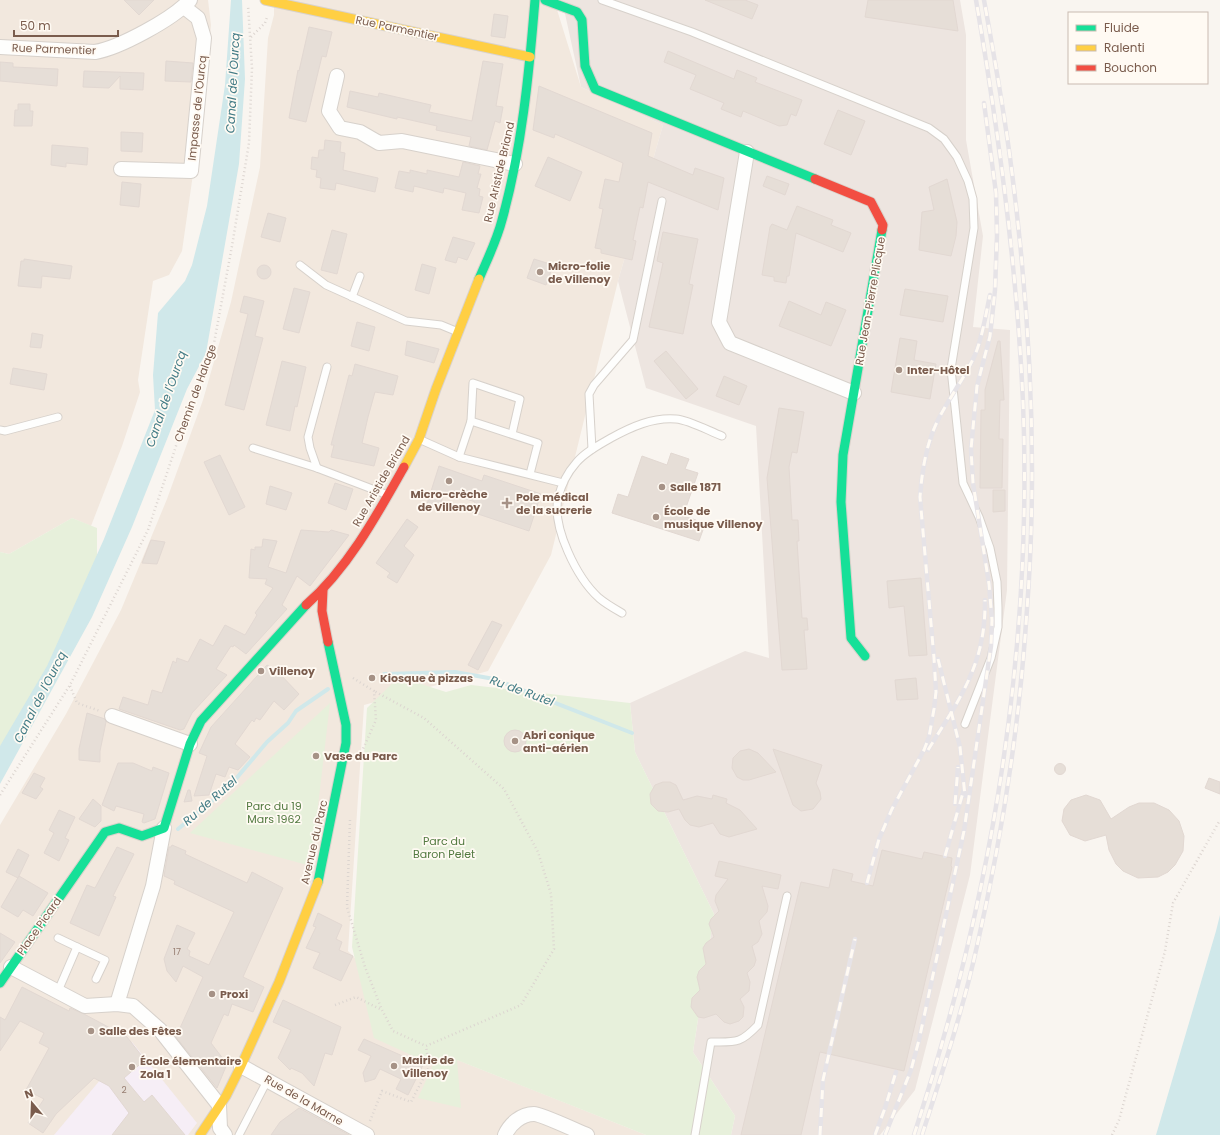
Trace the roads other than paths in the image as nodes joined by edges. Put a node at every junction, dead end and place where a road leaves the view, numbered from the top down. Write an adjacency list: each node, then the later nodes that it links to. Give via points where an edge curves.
1 (535, 0): 7 (street, Rue Aristide Briand)
2 (602, 0): 36 (lane, via 692,32 929,128 944,139 957,157 968,181 974,228 951,369 963,483 990,548 997,582 998,608 998,627 991,658)
3 (268, 1): 7 (street, Rue Parmentier)
4 (548, 1): 9 (street, Rue Jean-Pierre Plicque, via 577,12 582,20 585,66 595,89)
5 (187, 4): 6 (street, Rue Parmentier, via 174,15 109,50 95,52); 11 (street, Impasse de l'Ourcq, via 198,18 204,38 191,171)
6 (0, 47)
7 (530, 57): 10 (street, Rue Aristide Briand, via 527,94)
8 (337, 76): 10 (street, via 329,111 340,128 360,132 379,144 402,141)
9 (747, 152): 18 (street, via 719,322 730,343); 18 (street, Rue Jean-Pierre Plicque, via 871,202 883,225)
10 (515, 164): 16 (street, Rue Aristide Briand, via 502,221)
11 (121, 169)
12 (662, 201): 26 (lane, via 633,340 589,394)
13 (300, 265): 15 (lane, via 326,286)
14 (360, 276): 15 (lane)
15 (352, 297): 16 (lane, via 406,321 441,325)
16 (458, 332): 24 (street, Rue Aristide Briand)
17 (327, 367): 28 (lane, via 308,436)
18 (854, 393): 34 (street, Rue Jean-Pierre Plicque, via 843,455 841,502 851,638)
19 (58, 417): 21 (lane, via 5,431)
20 (471, 421): 22 (lane); 22 (lane, via 473,383 520,399); 27 (lane)
21 (0, 430)
22 (512, 434): 29 (lane, via 538,443)
23 (722, 436): 26 (lane, via 678,419 656,420 628,428)
24 (419, 439): 27 (lane); 31 (street, Rue Aristide Briand)
25 (253, 448): 28 (lane)
26 (592, 449): 30 (lane, via 576,462)
27 (459, 457): 29 (lane)
28 (317, 468): 31 (lane)
29 (530, 474): 30 (lane)
30 (563, 483): 33 (lane, via 558,498 557,515 565,545 578,572 599,598)
31 (388, 495): 32 (street, Rue Aristide Briand, via 359,541)
32 (323, 590): 37 (street, Rue Aristide Briand, via 302,609 216,703 201,721); 47 (street, Avenue du Parc, via 322,611 346,725 346,743 320,877 279,982)
33 (622, 613)
34 (865, 656)
35 (112, 716): 37 (street)
36 (965, 724)
37 (190, 744): 38 (street, Rue Aristide Briand)
38 (164, 828): 42 (street, Place Picard, via 142,836 119,828 105,832); 46 (street, via 153,886)
39 (787, 896): 56 (lane, via 758,1025 745,1038 732,1042 711,1042)
40 (58, 938): 41 (lane)
41 (77, 947): 43 (lane, via 105,960); 45 (lane)
42 (11, 967): 44 (street); 45 (street, Place Picard)
43 (96, 980)
44 (0, 983)
45 (58, 991): 46 (street, Place Picard, via 85,1006)
46 (112, 1004): 49 (street, via 133,1006 160,1030)
47 (241, 1066): 48 (street, Rue de la Marne); 49 (street, Avenue du Parc)
48 (268, 1079): 50 (street, Rue de la Marne); 53 (lane)
49 (219, 1105): 51 (street, Avenue du Parc); 52 (street, via 220,1128)
50 (365, 1134)
51 (200, 1135)
52 (225, 1135)
53 (239, 1135)
54 (505, 1135): 55 (street, via 508,1128 519,1118 534,1114)
55 (587, 1135)
56 (695, 1135)

